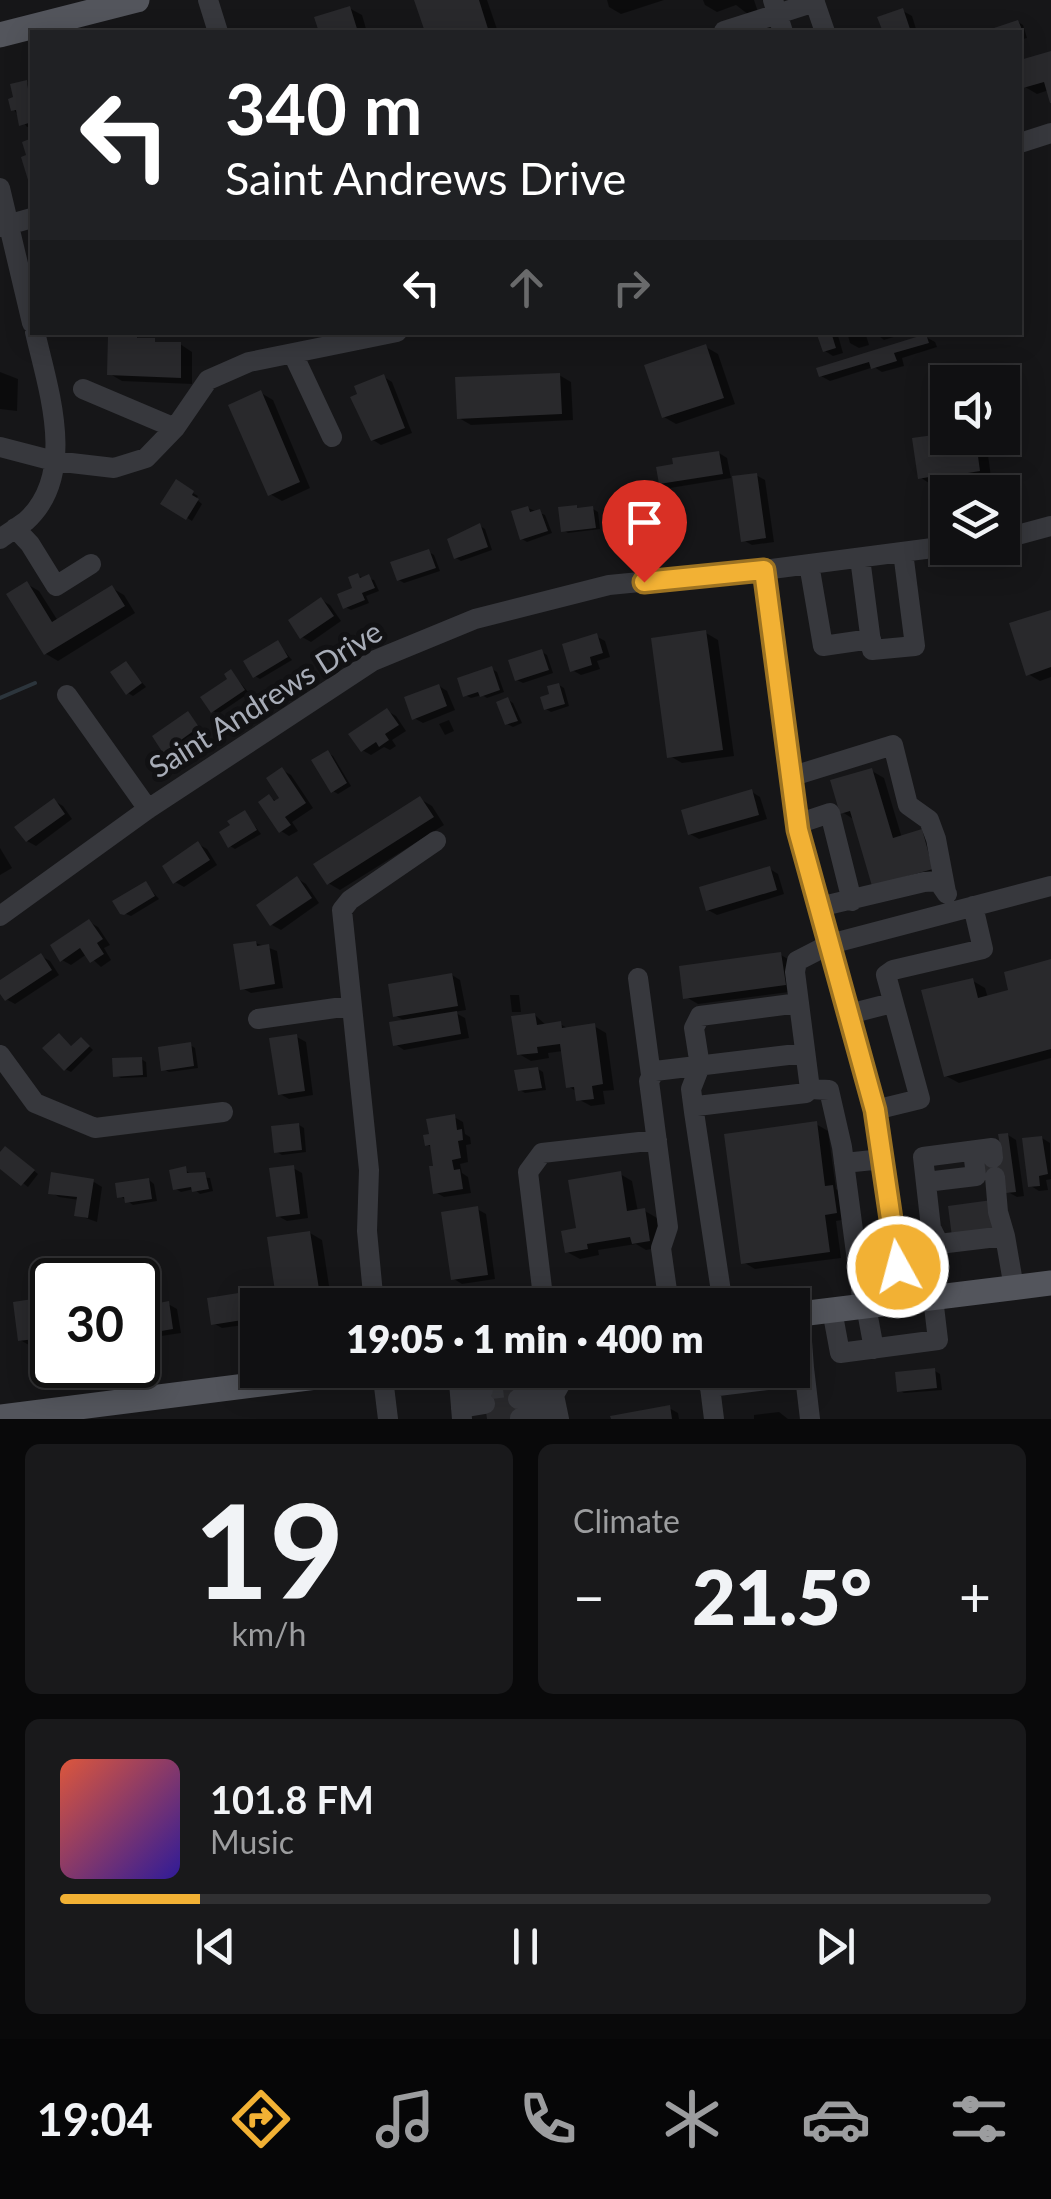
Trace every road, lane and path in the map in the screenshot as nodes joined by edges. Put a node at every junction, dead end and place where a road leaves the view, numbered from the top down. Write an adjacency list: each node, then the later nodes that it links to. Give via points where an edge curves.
1 (137, 0): 8 (main road)
2 (208, 0): 5 (street)
3 (814, 1): 4 (street); 7 (street)
4 (778, 15): 6 (street)
5 (217, 30)
6 (724, 30)
7 (823, 30)
8 (0, 35)
9 (1051, 134): 10 (street)
10 (1022, 142)
11 (0, 188): 13 (street)
12 (30, 219): 13 (street)
13 (4, 226): 14 (street)
14 (30, 316)
15 (36, 335): 22 (street)
16 (383, 335): 17 (street)
17 (293, 354): 19 (street, via 249,362 208,380); 20 (street)
18 (83, 389): 19 (street)
19 (174, 428): 22 (street, via 146,458 114,468)
20 (332, 437)
21 (0, 447): 22 (street)
22 (54, 461): 24 (street, via 48,488)
23 (1051, 526): 25 (street)
24 (8, 534): 29 (street, via 30,544 56,586)
25 (1020, 534)
26 (930, 548): 27 (street, Saint Andrews Drive)
27 (902, 552): 28 (street, Saint Andrews Drive); 32 (street, via 915,646 872,650)
28 (860, 558): 30 (street, Saint Andrews Drive); 32 (street)
29 (91, 564)
30 (809, 564): 31 (street, Saint Andrews Drive); 32 (street, via 824,646)
31 (764, 570): 34 (street); 35 (street, Saint Andrews Drive, via 609,585 475,618 374,660)
32 (871, 640)
33 (67, 696): 35 (street)
34 (790, 777): 36 (street); 40 (street, via 893,745 908,805 929,820 936,839)
35 (148, 809): 43 (street, Saint Andrews Drive)
36 (797, 824): 39 (street, via 830,813); 42 (street)
37 (436, 841): 48 (street, via 342,910)
38 (1051, 886): 41 (street)
39 (852, 900): 40 (street, via 938,881); 42 (street)
40 (949, 902): 41 (street); 44 (street)
41 (973, 906): 47 (street, via 983,950 893,970 886,975)
42 (820, 908): 44 (street)
43 (0, 916)
44 (830, 944): 46 (street, via 796,960); 49 (street)
45 (638, 978): 54 (street)
46 (798, 1003): 51 (street); 53 (street, via 700,1016 694,1028)
47 (892, 1003): 49 (street); 56 (street, via 920,1098)
48 (350, 1006): 50 (street); 66 (street, via 369,1170)
49 (849, 1014): 56 (street)
50 (258, 1018)
51 (805, 1053): 53 (street); 55 (street)
52 (0, 1055): 57 (street, via 34,1103 96,1128)
53 (700, 1066): 54 (street); 58 (street, via 691,1089)
54 (651, 1075): 59 (street)
55 (810, 1089): 58 (street, via 697,1106); 61 (street, via 829,1090)
56 (875, 1110): 60 (street)
57 (224, 1112)
58 (694, 1112): 69 (street)
59 (657, 1140): 67 (street, via 542,1152 534,1160 528,1172); 68 (street, via 668,1227 661,1248)
60 (884, 1160): 61 (street); 63 (street)
61 (844, 1163): 73 (street)
62 (932, 1228): 63 (street); 64 (street, via 939,1244); 64 (street, via 924,1157 987,1162)
63 (894, 1232): 72 (street)
64 (1006, 1236): 70 (street)
65 (1051, 1283): 70 (main road)
66 (372, 1288)
67 (542, 1288)
68 (667, 1288)
69 (720, 1288)
70 (1014, 1288): 71 (main road)
71 (933, 1298): 72 (main road); 76 (street, via 938,1340)
72 (902, 1301): 73 (main road)
73 (865, 1306): 74 (main road); 76 (street)
74 (832, 1310): 75 (main road); 76 (street, via 840,1353)
75 (810, 1313)
76 (874, 1349)
77 (252, 1388): 85 (main road)
78 (384, 1388): 87 (street)
79 (705, 1388): 88 (street)
80 (806, 1388): 89 (street)
81 (550, 1396): 83 (street); 83 (street)
82 (484, 1397): 84 (street)
83 (518, 1401)
84 (461, 1407)
85 (92, 1412): 86 (main road)
86 (12, 1417)
87 (388, 1419)
88 (714, 1419)
89 (810, 1419)

